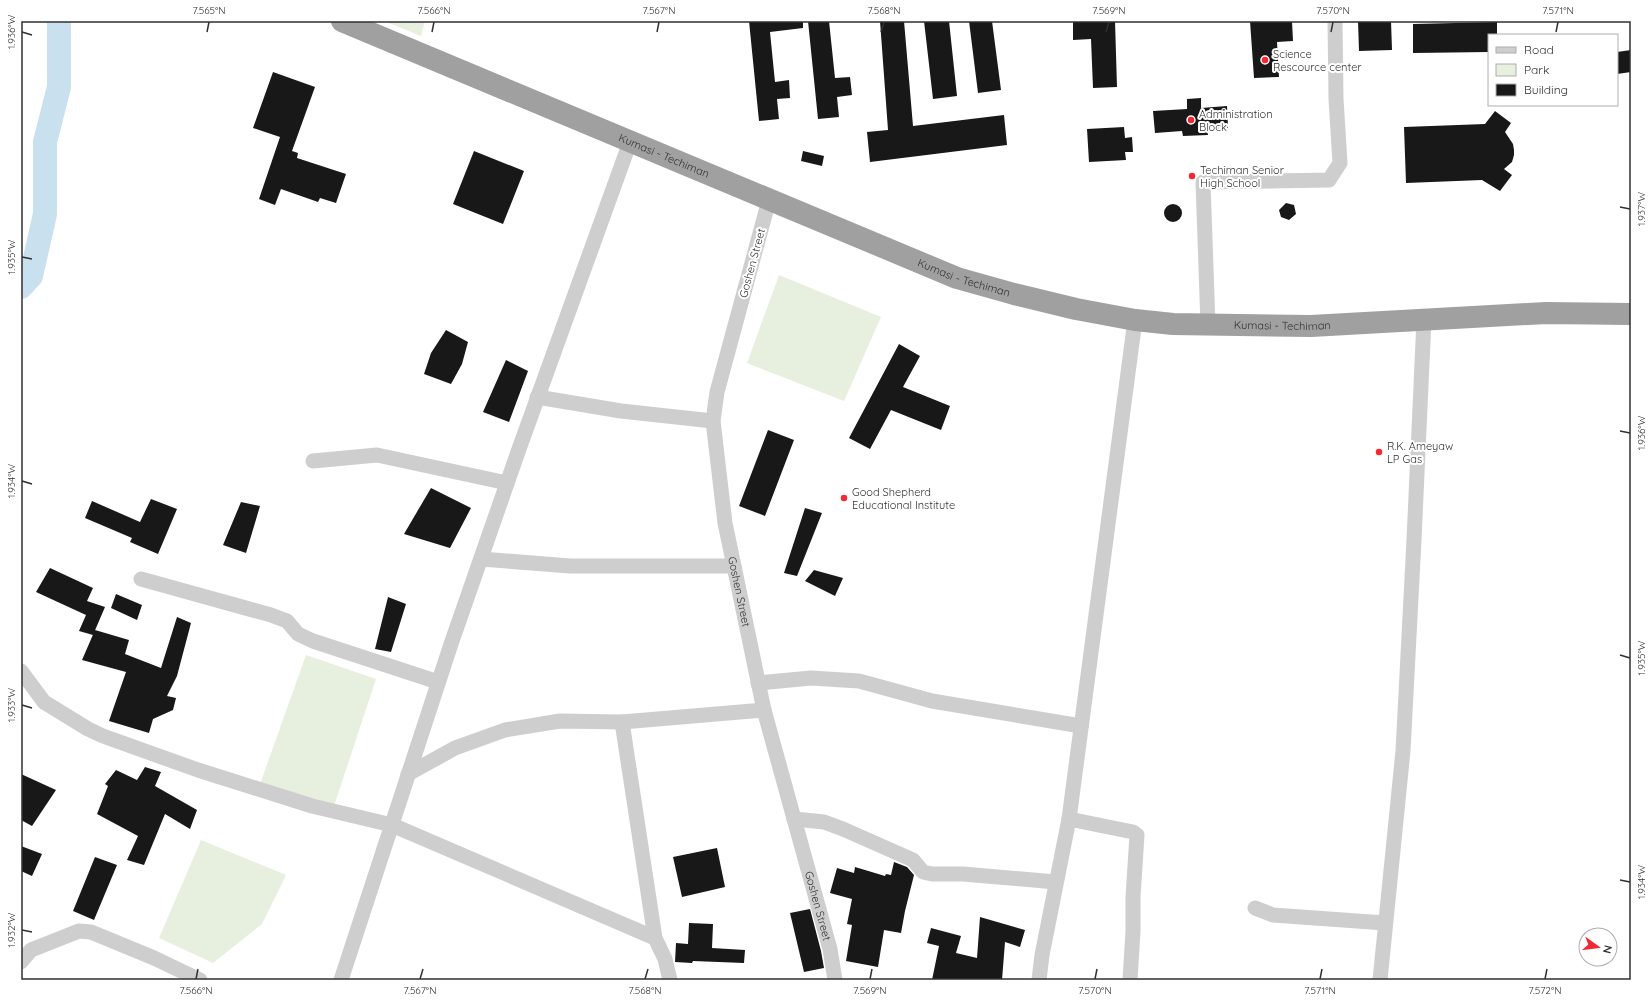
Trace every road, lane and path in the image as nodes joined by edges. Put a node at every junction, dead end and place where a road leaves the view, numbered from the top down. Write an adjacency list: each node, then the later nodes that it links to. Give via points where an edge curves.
1 (342, 21): 3 (highway, Kumasi - Techiman)
2 (1335, 21): 8 (street, via 1340,163 1329,180 1203,182)
3 (630, 142): 4 (highway, Kumasi - Techiman); 9 (street)
4 (768, 200): 7 (highway, Kumasi - Techiman, via 957,278 1014,294); 10 (street, Goshen Street, via 717,392)
5 (1631, 314): 6 (highway, Kumasi - Techiman, via 1546,313)
6 (1424, 319): 8 (highway, Kumasi - Techiman, via 1311,326); 28 (street, via 1403,751)
7 (1135, 320): 8 (highway, Kumasi - Techiman); 21 (street)
8 (1208, 325)
9 (538, 397): 10 (street, via 621,411); 12 (street)
10 (713, 422): 14 (street, Goshen Street, via 725,523)
11 (313, 461): 12 (street, via 377,455)
12 (507, 483): 13 (street)
13 (481, 559): 14 (street, via 570,566); 17 (street)
14 (734, 566): 18 (street, Goshen Street)
15 (141, 579): 17 (street, via 272,615 287,621 298,634 313,641)
16 (21, 671): 25 (street, via 44,702 103,736 198,770 297,801)
17 (438, 682): 22 (street)
18 (758, 683): 19 (street, Goshen Street); 21 (street, via 811,678 859,681 932,701)
19 (764, 710): 20 (street); 23 (street, Goshen Street)
20 (622, 722): 22 (street, via 560,721 506,730 455,748); 29 (street)
21 (1080, 726): 24 (street)
22 (408, 774): 25 (street)
23 (794, 819): 26 (street, via 824,822 843,828 913,860 923,872); 34 (street, Goshen Street, via 830,949)
24 (1069, 819): 26 (street); 36 (street, via 1133,832 1137,835 1133,896)
25 (392, 825): 29 (street); 32 (street)
26 (1056, 882): 35 (street)
27 (1255, 908): 28 (street, via 1273,915)
28 (1384, 923): 37 (street)
29 (655, 938): 33 (street, via 665,959)
30 (21, 962): 31 (street, via 31,950 79,931 91,932)
31 (200, 980)
32 (340, 980)
33 (670, 980)
34 (835, 980)
35 (1039, 980)
36 (1134, 980)
37 (1380, 980)

